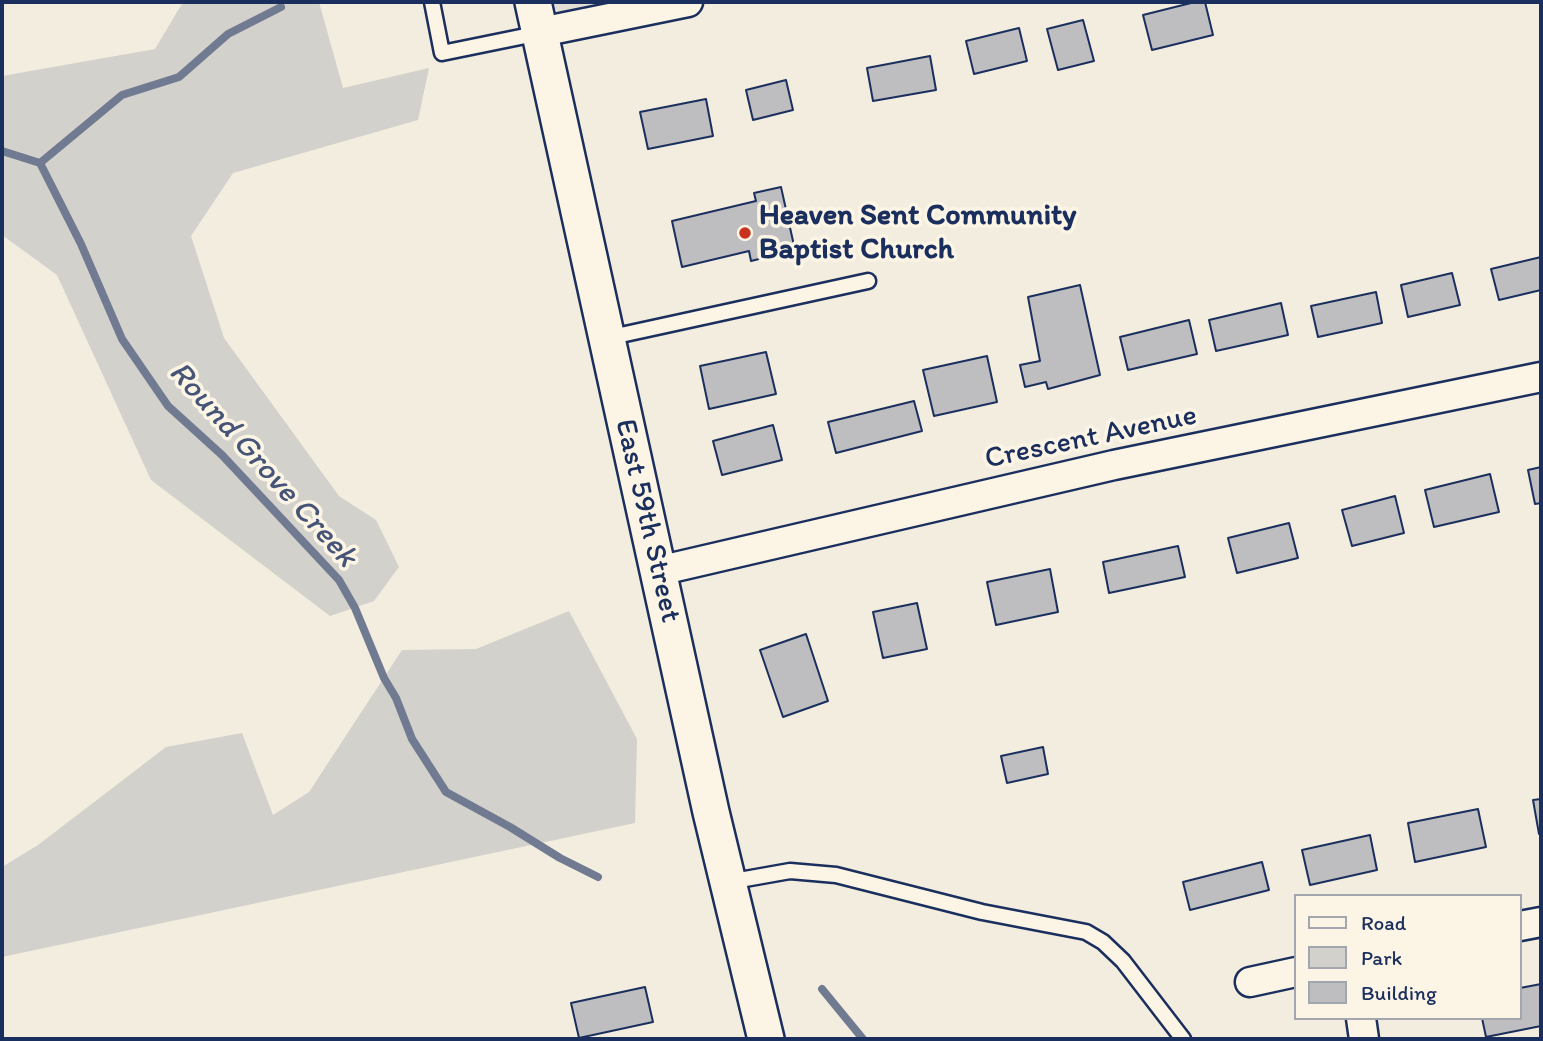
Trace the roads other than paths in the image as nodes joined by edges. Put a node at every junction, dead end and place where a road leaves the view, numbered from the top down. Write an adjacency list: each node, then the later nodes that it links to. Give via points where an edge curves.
1 (432, 2): 3 (lane, via 442,53)
2 (688, 2): 3 (street)
3 (537, 17): 5 (street, East 59th Street)
4 (868, 281): 5 (lane)
5 (606, 338): 7 (street, East 59th Street)
6 (1541, 377): 7 (street, Crescent Avenue, via 1114,465)
7 (658, 571): 8 (street, East 59th Street)
8 (728, 882): 14 (street, East 59th Street); 15 (lane, via 790,871 836,875 982,912 1086,932 1123,961)
9 (1541, 922): 10 (street)
10 (1522, 926)
11 (1294, 972): 12 (street)
12 (1250, 982)
13 (1361, 1020): 16 (street)
14 (766, 1039)
15 (1183, 1039)
16 (1364, 1039)

